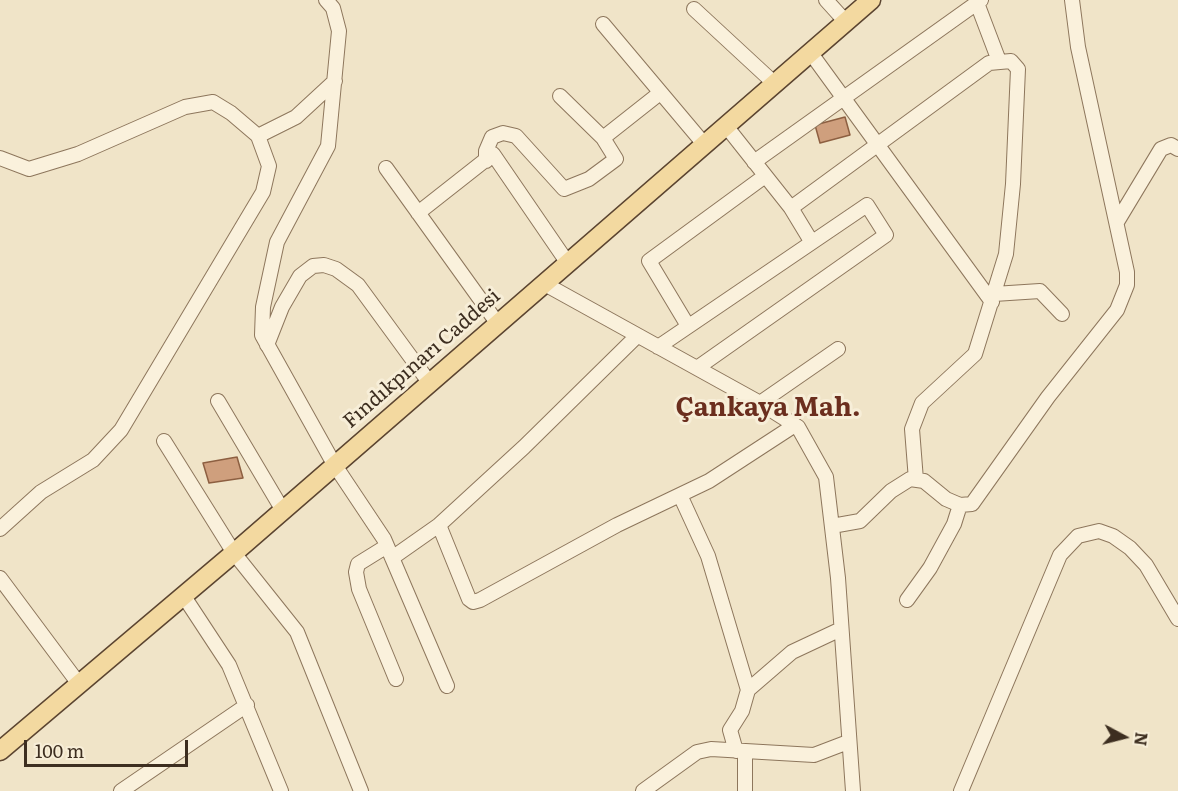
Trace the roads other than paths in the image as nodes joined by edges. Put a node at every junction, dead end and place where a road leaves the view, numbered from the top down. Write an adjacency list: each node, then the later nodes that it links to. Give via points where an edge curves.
1 (326, 0): 11 (street, via 333,8 339,32)
2 (826, 0): 7 (street)
3 (871, 0): 7 (main road, Fındıkpınarı Caddesi)
4 (1072, 0): 29 (street, via 1077,47)
5 (979, 2): 10 (street); 15 (street)
6 (694, 9): 12 (street)
7 (845, 21): 9 (main road, Fındıkpınarı Caddesi)
8 (603, 24): 13 (street)
9 (810, 52): 12 (main road, Fındıkpınarı Caddesi); 15 (street)
10 (999, 61): 20 (street, via 989,63); 33 (street, via 1011,61 1018,69 1019,85 1006,254)
11 (335, 81): 17 (street, via 296,117); 38 (street, via 327,146 277,242 263,307 262,335)
12 (774, 83): 16 (main road, Fındıkpınarı Caddesi)
13 (660, 93): 18 (street); 19 (street)
14 (560, 96): 18 (street)
15 (844, 98): 20 (street); 24 (street)
16 (726, 126): 19 (main road, Fındıkpınarı Caddesi); 24 (street)
17 (258, 136): 22 (street, via 213,102 184,107 78,154 29,169); 54 (street, via 269,166 263,192 121,430 93,459 41,492)
18 (603, 138): 23 (street, via 616,159 589,179 564,189 516,136 503,133 492,137)
19 (704, 144): 31 (main road, Fındıkpınarı Caddesi)
20 (879, 146): 27 (street); 33 (street)
21 (1178, 149): 29 (street, via 1161,149)
22 (0, 158)
23 (486, 161): 28 (street); 31 (street, via 493,154)
24 (754, 162): 26 (street)
25 (386, 168): 28 (street)
26 (765, 176): 27 (street); 36 (street, via 649,261)
27 (791, 208): 30 (street)
28 (417, 213): 35 (street)
29 (1117, 222): 50 (street, via 1127,285 1117,310 1048,397 972,504)
30 (811, 241): 36 (street); 41 (street, via 867,205 886,235)
31 (567, 262): 32 (main road, Fındıkpınarı Caddesi)
32 (543, 283): 35 (main road, Fındıkpınarı Caddesi); 37 (street)
33 (993, 298): 34 (street, via 1040,291); 48 (street, via 975,354 922,403 912,429)
34 (1062, 314)
35 (498, 324): 42 (main road, Fındıkpınarı Caddesi)
36 (688, 326): 39 (street)
37 (637, 336): 39 (street); 52 (street)
38 (267, 345): 42 (street, via 300,276 313,266 324,265 358,285); 47 (street)
39 (658, 347): 41 (street)
40 (838, 350): 44 (street)
41 (697, 368): 44 (street)
42 (429, 382): 47 (main road, Fındıkpınarı Caddesi)
43 (218, 401): 51 (street)
44 (760, 403): 45 (street)
45 (795, 425): 49 (street, via 709,481); 53 (street, via 826,477)
46 (164, 441): 56 (street)
47 (334, 464): 51 (main road, Fındıkpınarı Caddesi); 55 (street)
48 (916, 480): 50 (street, via 924,481); 53 (street, via 910,479 891,491 860,521)
49 (680, 495): 52 (street, via 473,602); 65 (street, via 708,556)
50 (960, 505): 59 (street, via 930,568)
51 (282, 509): 56 (main road, Fındıkpınarı Caddesi)
52 (440, 525): 55 (street)
53 (832, 526): 61 (street)
54 (0, 529)
55 (389, 552): 62 (street, via 358,564 356,572 359,589); 64 (street)
56 (234, 553): 58 (main road, Fındıkpınarı Caddesi); 72 (street, via 297,632)
57 (0, 578): 63 (street)
58 (183, 595): 63 (main road, Fındıkpınarı Caddesi); 66 (street, via 229,665)
59 (907, 600)
60 (1178, 619): 76 (street, via 1146,565 1130,548 1099,531 1078,536 1059,555)
61 (841, 628): 65 (street, via 792,652); 67 (street)
62 (396, 680)
63 (79, 684): 68 (main road, Fındıkpınarı Caddesi)
64 (447, 686)
65 (748, 690): 69 (street, via 742,711 730,730)
66 (246, 705): 70 (street); 71 (street)
67 (848, 742): 69 (street, via 814,755); 75 (street)
68 (0, 751)
69 (740, 752): 73 (street, via 697,752); 74 (street)
70 (121, 791)
71 (281, 791)
72 (361, 791)
73 (643, 791)
74 (745, 791)
75 (853, 791)
76 (961, 791)

